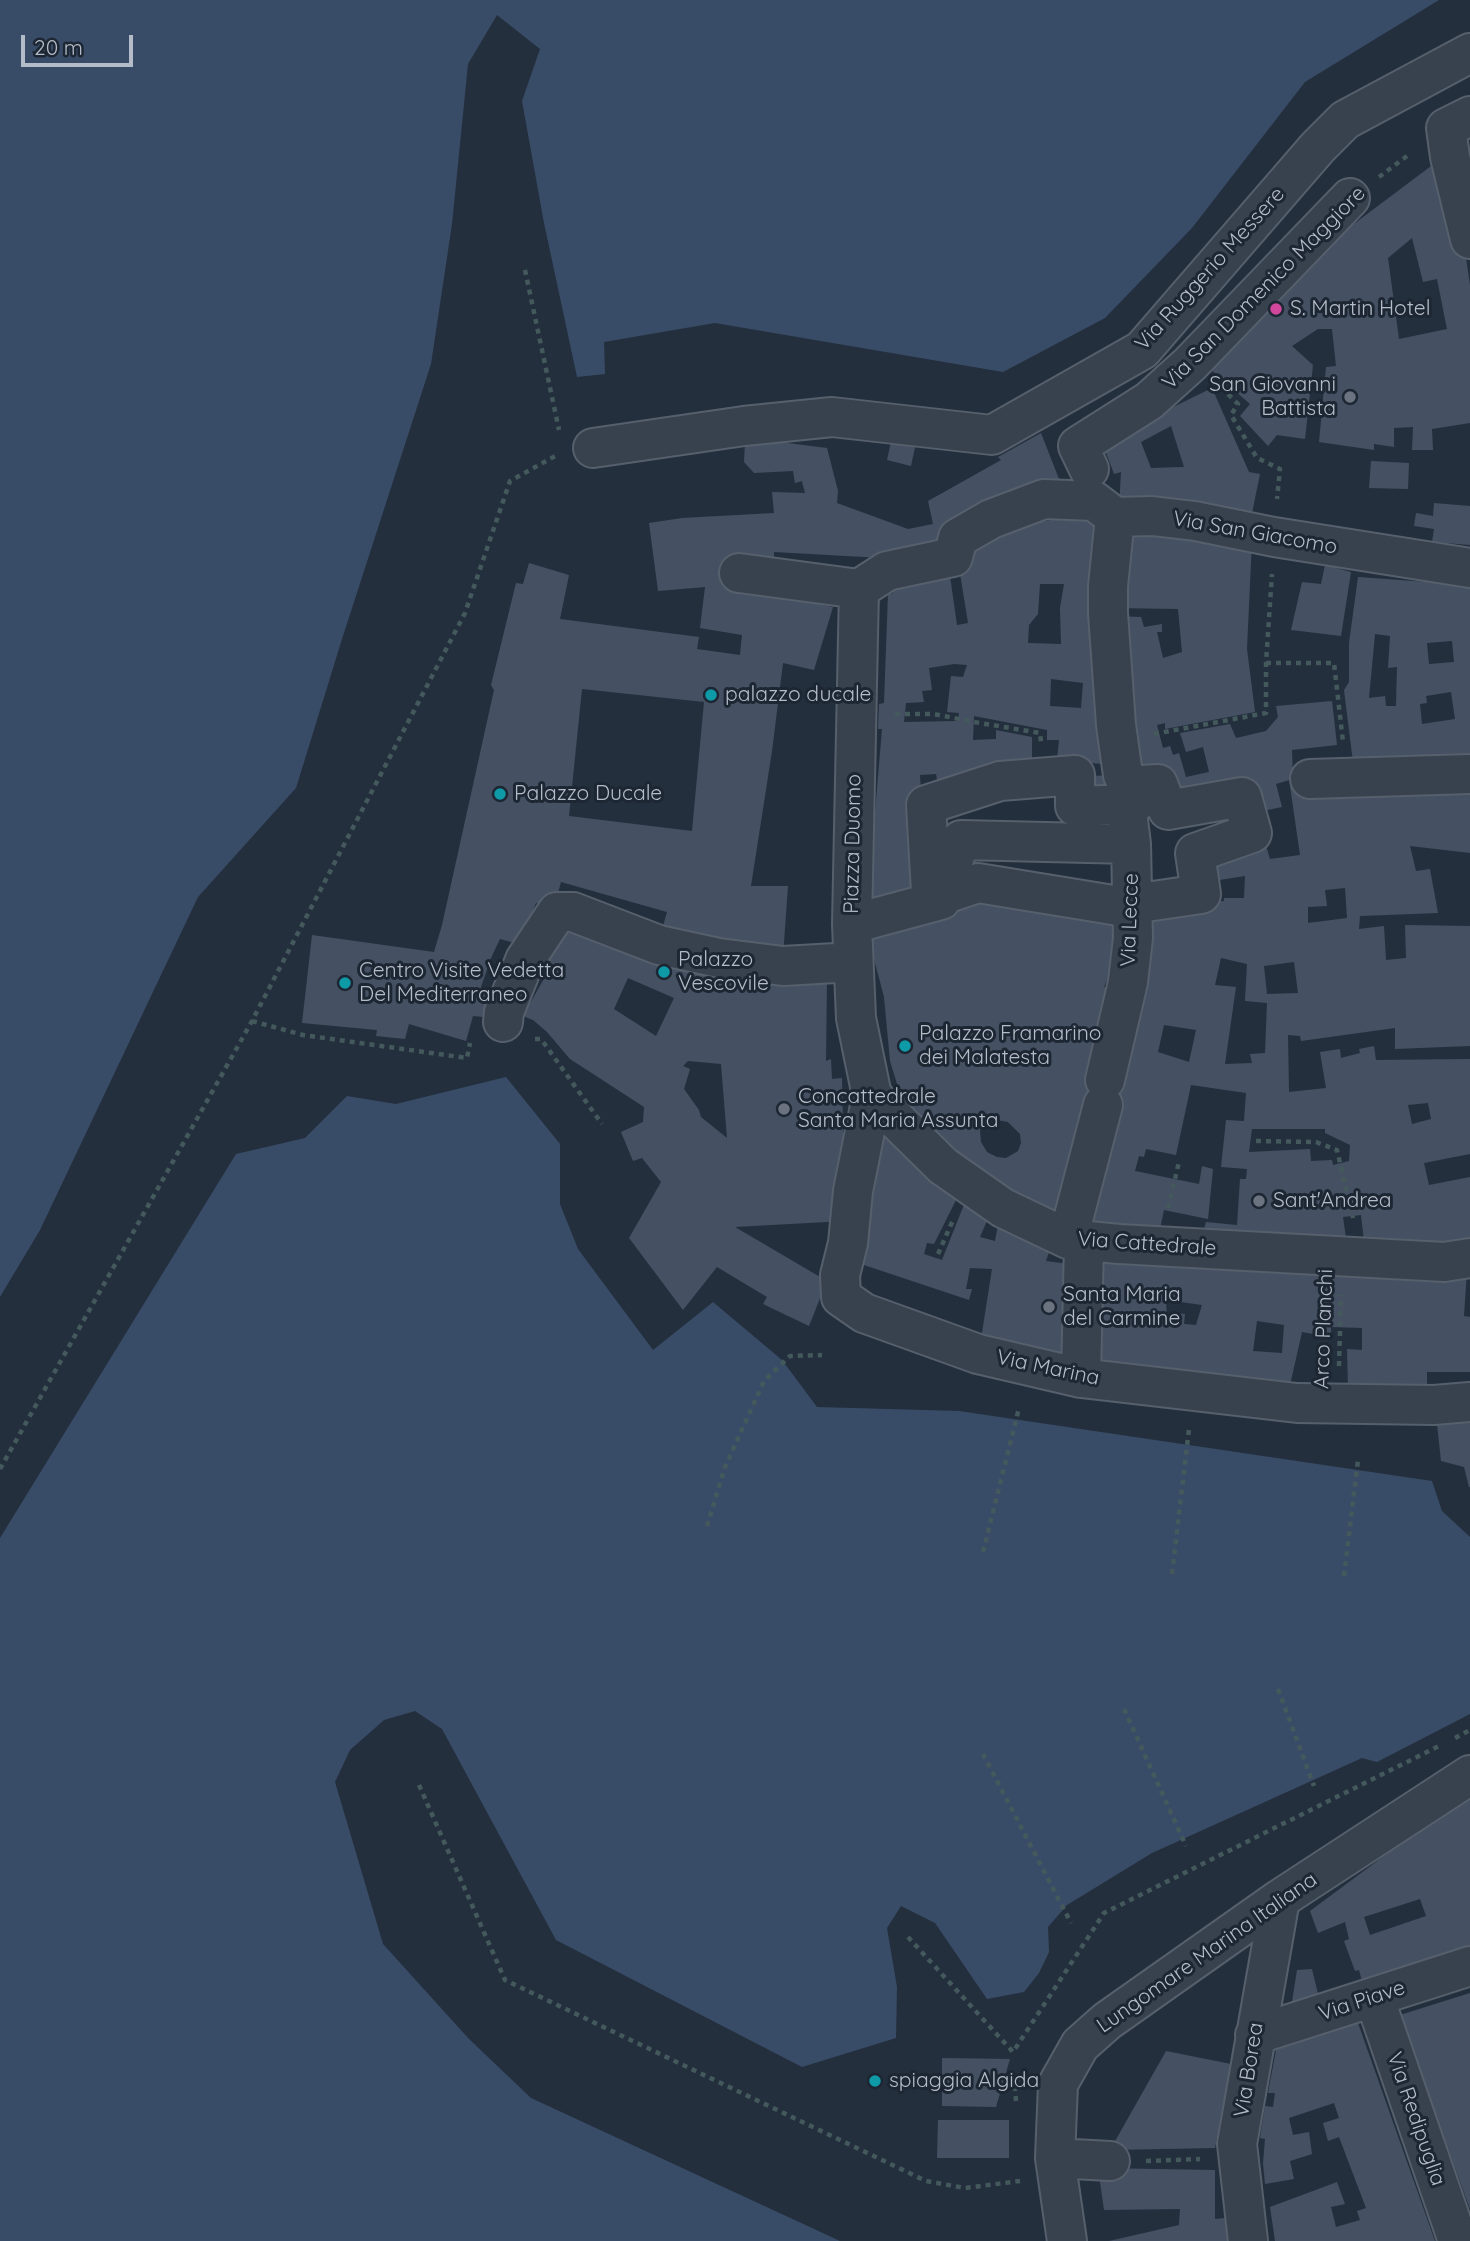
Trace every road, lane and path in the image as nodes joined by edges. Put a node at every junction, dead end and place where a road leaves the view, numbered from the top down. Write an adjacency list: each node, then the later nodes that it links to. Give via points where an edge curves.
1 (1470, 53): 7 (street, Via Ruggerio Messere, via 1345,120 1142,350 992,435 832,417)
2 (1458, 122): 3 (path, Via San Domenico Maggiore); 4 (street, via 1450,157)
3 (1350, 198): 6 (street, Via San Domenico Maggiore)
4 (1470, 239)
5 (525, 270): 7 (path)
6 (1190, 364): 8 (street, Via San Domenico Maggiore, via 1149,401 1078,446); 10 (path, via 1238,404 1231,415 1257,458 1280,468)
7 (578, 450): 25 (path, via 510,481 465,613)
8 (1089, 468)
9 (1115, 517): 10 (street, Via San Giacomo, via 1195,521); 13 (street, via 1094,501 1044,499 991,519 958,538 953,557 887,571); 19 (street, Via Lecce, via 1108,612)
10 (1274, 537): 11 (street, Via San Giacomo); 14 (path)
11 (1470, 568)
12 (739, 573): 13 (street)
13 (859, 589): 23 (street, Piazza Duomo)
14 (1266, 663): 18 (path, via 1334,663); 19 (path, via 1266,713)
15 (909, 714): 16 (path)
16 (934, 714)
17 (1470, 774): 18 (street)
18 (1328, 778)
19 (1124, 780): 20 (street, Via Lecce); 21 (street, via 1074,806 1075,775 1000,781 926,805 931,892); 22 (street, via 1141,799 1141,785 1158,784 1168,810 1241,797 1252,833 1195,853 1201,894)
20 (1131, 844): 21 (street, via 961,840); 22 (street, Via Lecce)
21 (941, 893): 22 (street, via 978,883 1119,906); 23 (street, via 941,900)
22 (1133, 904): 32 (street, Via Lecce, via 1128,982)
23 (852, 924): 24 (street, Piazza Duomo)
24 (853, 962): 26 (street, via 783,966 719,958 659,945 573,912 557,912 526,960 504,1012); 28 (street, Piazza Duomo, via 856,1018)
25 (252, 1021): 27 (path, via 303,1035); 43 (path)
26 (516, 1030): 29 (path, via 541,1039)
27 (467, 1058)
28 (872, 1096): 32 (street, Via Cattedrale, via 943,1166 1003,1208); 37 (street, Via Marina, via 840,1275 841,1297 864,1313 978,1354)
29 (602, 1124)
30 (1256, 1141): 34 (path, Arco Planchi, via 1316,1142 1337,1150 1353,1216)
31 (1179, 1162): 33 (path)
32 (1076, 1241): 33 (street, Via Cattedrale); 37 (street, Via Lecce)
33 (1160, 1247): 34 (street, Via Cattedrale)
34 (1349, 1256): 35 (street, Via Cattedrale, via 1444,1262); 39 (path, Arco Planchi)
35 (1470, 1258)
36 (822, 1355): 44 (path, via 790,1356 764,1381 725,1467)
37 (1081, 1378): 39 (street, Via Marina)
38 (1470, 1402): 39 (street, Via Marina)
39 (1338, 1404)
40 (1019, 1408): 45 (path)
41 (1190, 1422): 46 (path)
42 (1358, 1460): 47 (path)
43 (0, 1469)
44 (707, 1526)
45 (983, 1552)
46 (1172, 1574)
47 (1344, 1576)
48 (1278, 1689): 54 (path)
49 (1124, 1709): 55 (path)
50 (1470, 1730): 58 (path, via 1104,1913 1013,2052)
51 (983, 1754): 57 (path)
52 (1470, 1775): 56 (street, Lungomare Marina Italiana)
53 (419, 1785): 65 (path, via 506,1980 926,2181 965,2188)
54 (1314, 1786)
55 (1186, 1846)
56 (1280, 1899): 61 (street, Via Borea); 62 (street, Lungomare Marina Italiana, via 1080,2045 1058,2084)
57 (1071, 1923)
58 (908, 1937)
59 (1470, 1966): 60 (street, Via Piave)
60 (1374, 1997): 61 (street, Via Piave); 68 (street, Via Redipuglia)
61 (1255, 2035): 63 (street, Via Borea, via 1237,2144)
62 (1055, 2158): 64 (street); 66 (street, Lungomare Marina Italiana)
63 (1218, 2160): 64 (path); 67 (street, Via Borea)
64 (1122, 2161)
65 (1020, 2180)
66 (1067, 2241)
67 (1248, 2241)
68 (1458, 2241)

